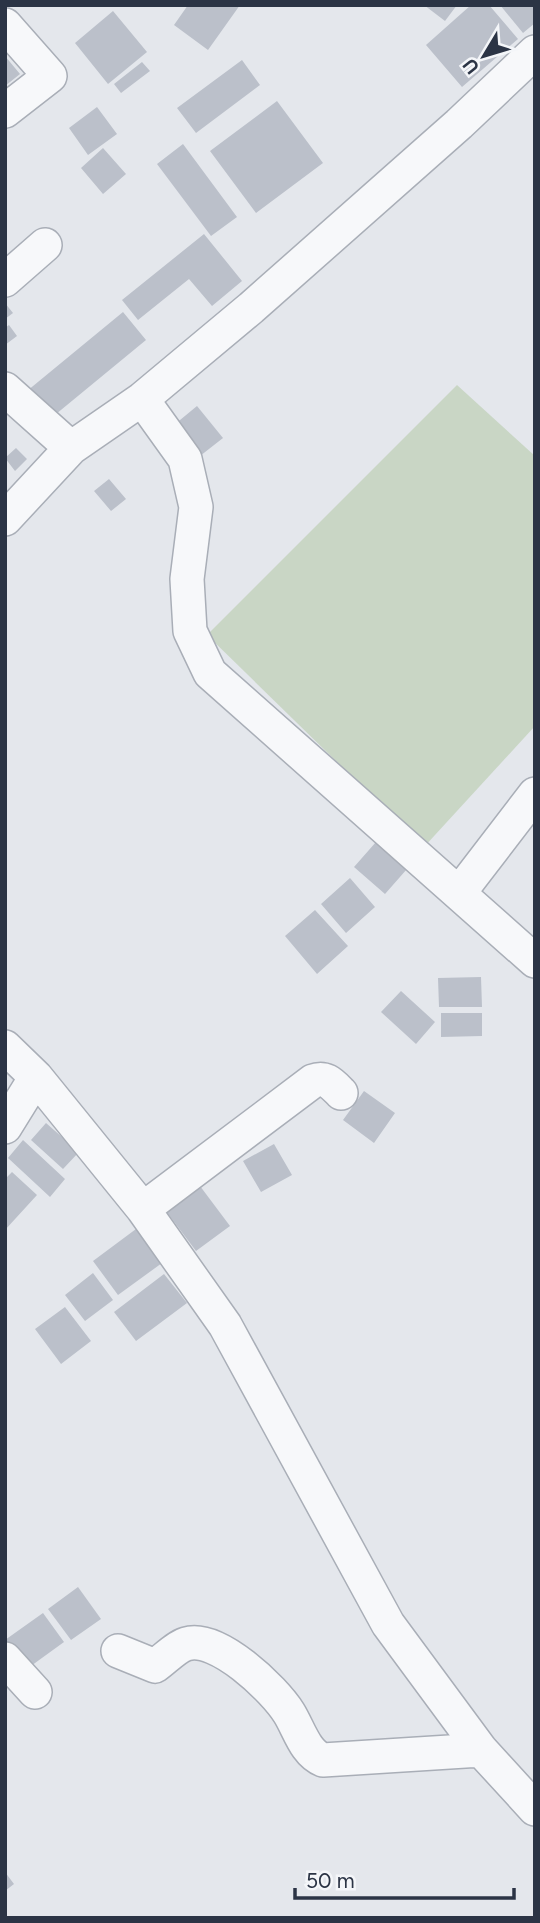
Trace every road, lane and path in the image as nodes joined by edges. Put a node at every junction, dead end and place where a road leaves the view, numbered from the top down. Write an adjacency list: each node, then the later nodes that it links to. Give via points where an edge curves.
1 (5, 25): 3 (street, via 50,76)
2 (535, 52): 7 (street, via 261,299)
3 (5, 111)
4 (45, 245): 5 (street)
5 (5, 280)
6 (5, 389): 8 (street)
7 (142, 399): 8 (street); 11 (street, via 185,459 195,507 187,579 190,631 210,673)
8 (71, 448): 9 (street)
9 (5, 519)
10 (535, 794): 11 (street)
11 (459, 892): 12 (street)
12 (535, 961)
13 (5, 1047): 14 (street)
14 (36, 1077): 16 (street); 17 (street)
15 (341, 1093): 17 (street, via 330,1081 313,1081)
16 (5, 1126)
17 (144, 1209): 21 (street, via 225,1325 388,1624)
18 (118, 1651): 21 (street, via 155,1666 185,1644 214,1648 270,1690 309,1750 323,1760)
19 (5, 1659): 20 (street)
20 (35, 1692)
21 (481, 1750): 22 (street)
22 (535, 1809)

